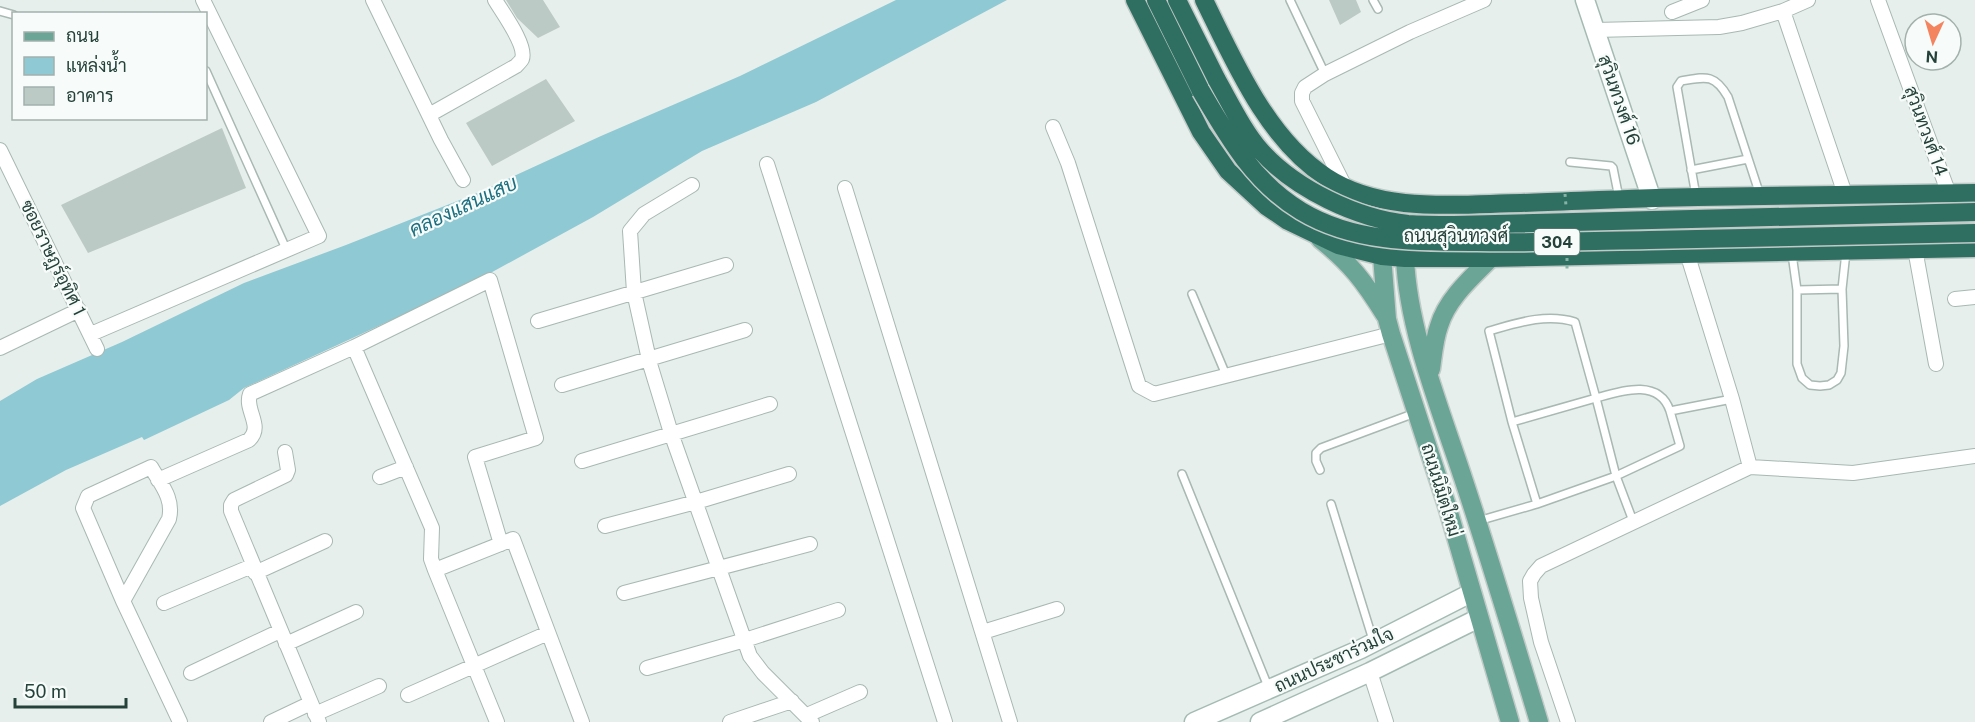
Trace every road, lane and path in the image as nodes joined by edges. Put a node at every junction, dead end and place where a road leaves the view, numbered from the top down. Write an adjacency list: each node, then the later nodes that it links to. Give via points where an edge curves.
1 (203, 0): 50 (street, via 319,237)
2 (373, 0): 23 (street)
3 (495, 0): 23 (street, via 518,39 522,60)
4 (1135, 0): 45 (highway, ถนนสุวินทวงศ์ / 304, via 1201,132 1228,171 1266,206)
5 (1156, 0): 46 (highway, ถนนสุวินทวงศ์ / 304, bridge, via 1201,91 1246,163 1302,212 1336,227 1377,238 1521,243)
6 (1177, 0): 44 (highway, ถนนสุวินทวงศ์ / 304, bridge, via 1217,80 1261,151 1314,193 1374,217 1406,224 1454,225)
7 (1204, 0): 32 (highway, ถนนสุวินทวงศ์ / 304, via 1252,96 1295,152 1311,167)
8 (1290, 0): 22 (lane)
9 (1373, 0): 17 (lane)
10 (1485, 0): 22 (street)
11 (1585, 0): 20 (main road, สุวินทวงศ์ 16)
12 (1702, 0): 15 (street)
13 (1808, 0): 18 (street)
14 (1878, 0): 36 (street, สุวินทวงศ์ 14)
15 (1685, 3): 16 (street)
16 (1669, 6): 19 (street)
17 (1378, 9)
18 (1783, 10): 19 (street, via 1732,26); 35 (street)
19 (1677, 29): 20 (street)
20 (1595, 30): 41 (main road, สุวินทวงศ์ 16)
21 (207, 73): 50 (lane)
22 (1325, 74): 32 (street, via 1305,87 1302,101)
23 (429, 115): 30 (street)
24 (1053, 127): 73 (street, via 1139,386 1154,394)
25 (0, 150): 63 (street, ซอยราษฎร์อุทิศ 1)
26 (1748, 159): 29 (lane); 29 (lane, via 1722,87 1706,77 1681,81 1677,94); 39 (lane)
27 (1570, 162): 40 (lane, via 1611,166)
28 (767, 164): 137 (street)
29 (1691, 170): 38 (lane)
30 (463, 180)
31 (692, 185): 59 (street, via 644,214 630,231)
32 (1345, 187): 42 (highway, ถนนสุวินทวงศ์ / 304)
33 (845, 188): 114 (street)
34 (1975, 193): 36 (highway, ถนนสุวินทวงศ์ / 304)
35 (1845, 194): 36 (highway, ถนนสุวินทวงศ์ / 304); 37 (highway, ถนนสุวินทวงศ์ / 304)
36 (1949, 194)
37 (1823, 195): 39 (highway, ถนนสุวินทวงศ์ / 304); 49 (highway, via 1810,208 1807,229 1813,239)
38 (1696, 197): 39 (highway, ถนนสุวินทวงศ์ / 304); 41 (highway, ถนนสุวินทวงศ์ / 304)
39 (1761, 197)
40 (1619, 200): 41 (highway, ถนนสุวินทวงศ์ / 304); 43 (highway, ถนนสุวินทวงศ์ / 304)
41 (1652, 200)
42 (1388, 201): 43 (highway, ถนนสุวินทวงศ์ / 304); 53 (highway)
43 (1410, 204): 54 (highway)
44 (1975, 212)
45 (1313, 233): 53 (highway, ถนนสุวินทวงศ์ / 304, via 1338,245); 65 (main road, via 1359,275)
46 (1975, 233)
47 (1975, 248): 48 (highway, ถนนสุวินทวงศ์ / 304)
48 (1915, 249): 49 (highway, ถนนสุวินทวงศ์ / 304); 72 (street)
49 (1837, 250): 51 (highway, ถนนสุวินทวงศ์ / 304); 57 (lane)
50 (287, 251): 67 (street)
51 (1792, 251): 52 (highway, ถนนสุวินทวงศ์ / 304); 58 (lane)
52 (1687, 253): 55 (highway, ถนนสุวินทวงศ์ / 304); 77 (street)
53 (1382, 256): 54 (highway, ถนนสุวินทวงศ์ / 304); 65 (main road, ถนนนิมิตใหม่)
54 (1404, 258): 55 (highway, ถนนสุวินทวงศ์ / 304); 74 (main road, ถนนนิมิตใหม่, via 1411,312)
55 (1491, 258): 74 (main road, via 1464,285 1445,312)
56 (726, 265): 59 (street)
57 (1842, 289): 58 (lane); 58 (lane, via 1841,373 1829,386 1810,385 1802,378 1797,364)
58 (1797, 290)
59 (634, 292): 64 (street); 71 (street)
60 (1192, 294): 73 (lane)
61 (1975, 297): 62 (street)
62 (1955, 299)
63 (79, 310): 67 (street, ซอยราษฎร์อุทิศ 1); 69 (street)
64 (538, 321)
65 (1389, 326): 73 (street); 80 (main road, ถนนนิมิตใหม่)
66 (745, 330): 71 (street)
67 (90, 334): 70 (street, ซอยราษฎร์อุทิศ 1)
68 (354, 347): 86 (street); 93 (street, via 250,394 255,435); 101 (street, via 490,280 536,438 475,457)
69 (0, 348)
70 (97, 349)
71 (649, 358): 75 (street); 82 (street)
72 (1936, 364)
73 (1226, 375)
74 (1430, 377): 98 (main road, ถนนนิมิตใหม่)
75 (562, 385)
76 (1596, 398): 79 (lane, via 1641,389 1666,400); 81 (lane); 81 (lane, via 1575,322 1549,318 1506,326 1489,331); 91 (lane)
77 (1727, 400): 79 (lane); 87 (street)
78 (770, 404): 82 (street)
79 (1670, 411): 91 (lane, via 1680,446)
80 (1418, 412): 88 (lane, via 1321,448 1316,453); 107 (main road, ถนนนิมิตใหม่)
81 (1512, 422): 96 (lane)
82 (671, 433): 85 (street); 94 (street)
83 (285, 452): 104 (street, via 286,475 231,505)
84 (1975, 456): 87 (street, via 1853,473)
85 (582, 461)
86 (406, 467): 92 (street); 105 (street, via 432,528 431,559)
87 (1747, 468): 97 (street)
88 (1320, 470)
89 (789, 474): 94 (street)
90 (1182, 474): 124 (lane)
91 (1616, 476): 96 (lane); 97 (lane)
92 (380, 477)
93 (158, 480): 108 (street, via 169,498 169,519); 108 (street, via 151,467 84,501 83,508)
94 (696, 502): 99 (street); 103 (street)
95 (1331, 504): 118 (lane)
96 (1538, 504): 98 (lane)
97 (1633, 521): 131 (street, via 1541,566 1530,581 1541,642)
98 (1478, 522): 143 (main road, ถนนนิมิตใหม่)
99 (605, 526)
100 (325, 541): 104 (street)
101 (501, 544): 105 (street); 115 (street, via 513,539)
102 (810, 544): 103 (street)
103 (719, 567): 106 (street); 117 (street)
104 (254, 569): 109 (street); 116 (street)
105 (435, 570): 119 (street)
106 (624, 593)
107 (1472, 593): 113 (main road, ถนนนิมิตใหม่); 118 (main road, ถนนประชาร่วมใจ)
108 (123, 601): 132 (street)
109 (164, 603)
110 (1057, 609): 114 (street)
111 (838, 610): 117 (street)
112 (356, 612): 116 (street)
113 (1479, 618): 121 (main road, ถนนประชาร่วมใจ); 142 (main road, ถนนนิมิตใหม่)
114 (982, 632): 138 (street)
115 (548, 633): 119 (street); 135 (street)
116 (283, 637): 122 (street); 128 (street)
117 (745, 640): 120 (street); 127 (street, via 750,656)
118 (1367, 646): 121 (main road); 124 (main road, ถนนประชาร่วมใจ)
119 (474, 666): 126 (street); 134 (street)
120 (647, 668)
121 (1370, 672): 129 (main road, ถนนประชาร่วมใจ); 141 (street)
122 (191, 673)
123 (380, 686): 128 (street)
124 (1269, 689): 139 (main road, ถนนประชาร่วมใจ)
125 (860, 692): 130 (street)
126 (408, 695)
127 (792, 701): 130 (street); 136 (street)
128 (315, 713): 133 (street)
129 (1279, 718): 140 (main road, ถนนประชาร่วมใจ)
130 (810, 719)
131 (1565, 721)
132 (180, 722)
133 (271, 722)
134 (497, 722)
135 (582, 722)
136 (730, 722)
137 (945, 722)
138 (1011, 722)
139 (1194, 722)
140 (1260, 722)
141 (1386, 722)
142 (1510, 722)
143 (1539, 722)

